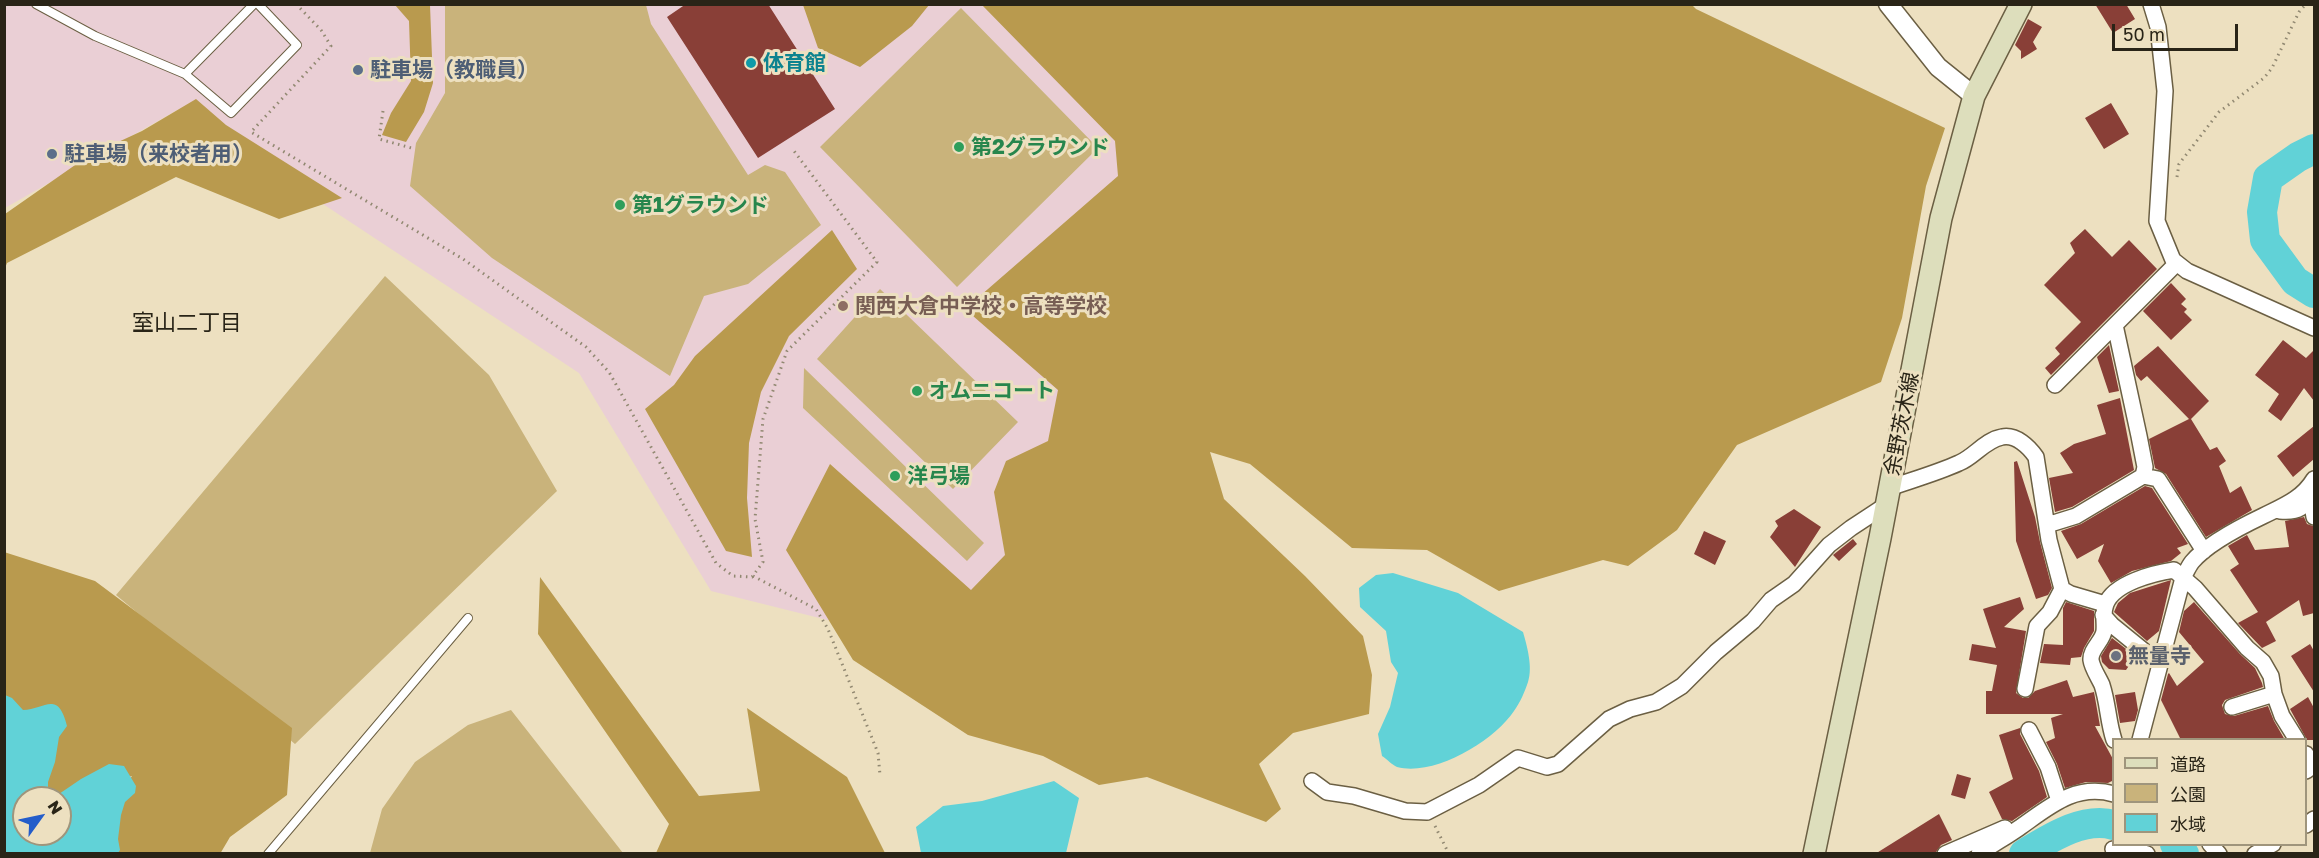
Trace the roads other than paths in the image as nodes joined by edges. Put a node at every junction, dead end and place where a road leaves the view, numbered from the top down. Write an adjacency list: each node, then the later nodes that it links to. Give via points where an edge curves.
1 (36, 4): 6 (lane)
2 (256, 4): 6 (lane); 6 (lane, via 297,45 246,100 231,113)
3 (1888, 4): 7 (street, via 1938,67)
4 (2021, 4): 7 (main road, 余野茨木線)
5 (2151, 4): 8 (street, via 2158,27 2165,91 2157,221)
6 (185, 74)
7 (1974, 96): 15 (main road, 余野茨木線, via 1941,218)
8 (2177, 263): 9 (street); 10 (street)
9 (2115, 325): 11 (street); 12 (street)
10 (2314, 328)
11 (2055, 385)
12 (2144, 476): 18 (street, via 2076,516); 19 (street, via 2158,479)
13 (2314, 478): 16 (street, via 2307,492)
14 (2313, 496): 16 (street, via 2298,510); 17 (street)
15 (1888, 497): 18 (street, via 1961,463 2003,436 2029,447 2036,457); 33 (street, via 1829,545 1794,584 1669,696 1609,719 1558,764 1547,767 1518,758 1479,785 1427,812 1405,811 1327,792); 41 (main road, 余野茨木線)
16 (2273, 511): 19 (street)
17 (2314, 517)
18 (2046, 525): 21 (street)
19 (2204, 551): 20 (street)
20 (2183, 578): 22 (street, via 2174,570 2149,575 2115,592); 24 (street); 26 (street, via 2263,662 2271,676)
21 (2062, 589): 22 (street); 25 (street, via 2037,626)
22 (2104, 609): 24 (street, via 2112,626); 29 (street, via 2104,635 2091,661 2103,686)
23 (468, 618): 40 (lane)
24 (2160, 663): 30 (street)
25 (2025, 689)
26 (2274, 694): 27 (street); 31 (street)
27 (2232, 707)
28 (2029, 730): 36 (street, via 2048,767)
29 (2114, 738)
30 (2141, 738)
31 (2295, 738)
32 (2310, 764): 34 (street)
33 (1312, 781)
34 (2314, 783)
35 (2112, 794): 36 (street, via 2088,790)
36 (2059, 801): 37 (street)
37 (2043, 810): 42 (street); 43 (street)
38 (2269, 846): 45 (street)
39 (2113, 849): 44 (street, via 2127,848)
40 (268, 854)
41 (1814, 854)
42 (1945, 854)
43 (1979, 854)
44 (2147, 854)
45 (2255, 854)

